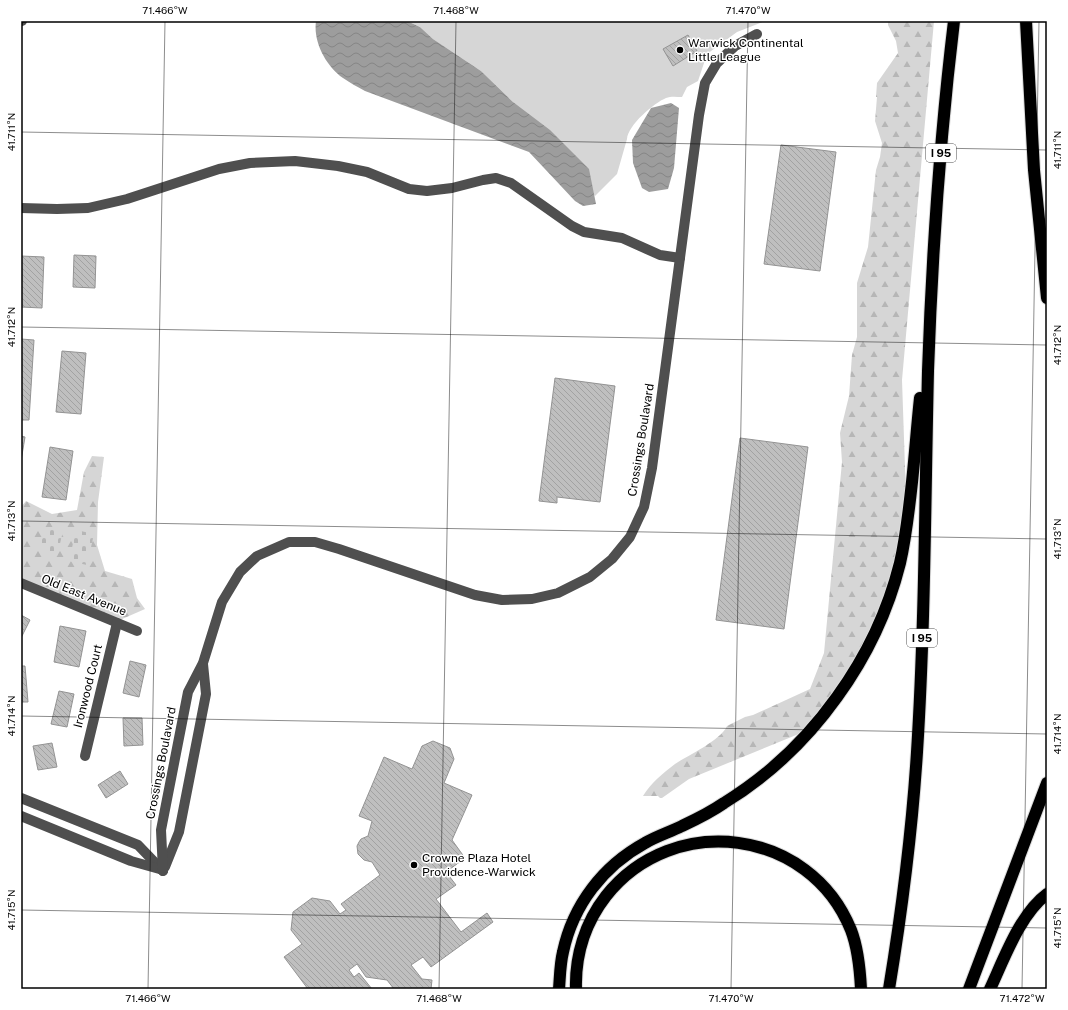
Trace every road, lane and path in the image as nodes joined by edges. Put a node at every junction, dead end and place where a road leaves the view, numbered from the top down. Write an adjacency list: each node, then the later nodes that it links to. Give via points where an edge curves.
1 (954, 21): 6 (highway, I 95, via 944,114)
2 (1026, 21): 7 (highway, via 1034,170)
3 (757, 34): 5 (street, Crossings Boulavard, via 735,46 717,63 705,83)
4 (21, 208): 5 (street, via 88,208 127,199 219,169 250,163 295,161 368,172 409,189 427,191 496,178 511,183 584,232 622,238 660,255)
5 (680, 258): 11 (street, Crossings Boulavard, via 652,468 644,507 630,537 612,559 590,577 558,594 532,599 502,600 475,595 315,542 289,542 257,556 240,572 222,602)
6 (932, 285): 18 (highway, via 904,541 886,606 865,652 820,719 767,772 746,789 704,815 636,848 605,872 585,898 570,927 563,953); 21 (highway, I 95, via 917,754 905,882)
7 (1047, 298)
8 (21, 583): 9 (street, Old East Avenue)
9 (117, 622): 10 (street, Old East Avenue); 12 (street, Ironwood Court)
10 (137, 631)
11 (203, 663): 16 (street, Crossings Boulavard, via 206,694 179,832); 16 (street, Crossings Boulavard, via 188,692 161,830)
12 (85, 756)
13 (1047, 783): 22 (highway)
14 (21, 798): 16 (street, via 138,845)
15 (21, 816): 16 (street, via 131,861)
16 (163, 870)
17 (1047, 894): 23 (highway, via 1024,920)
18 (559, 989)
19 (576, 989): 20 (highway, via 577,964 585,933 599,905 617,882 660,853 712,841 754,845 797,864 820,882 851,929 858,956)
20 (861, 989)
21 (889, 989)
22 (969, 989)
23 (990, 989)

